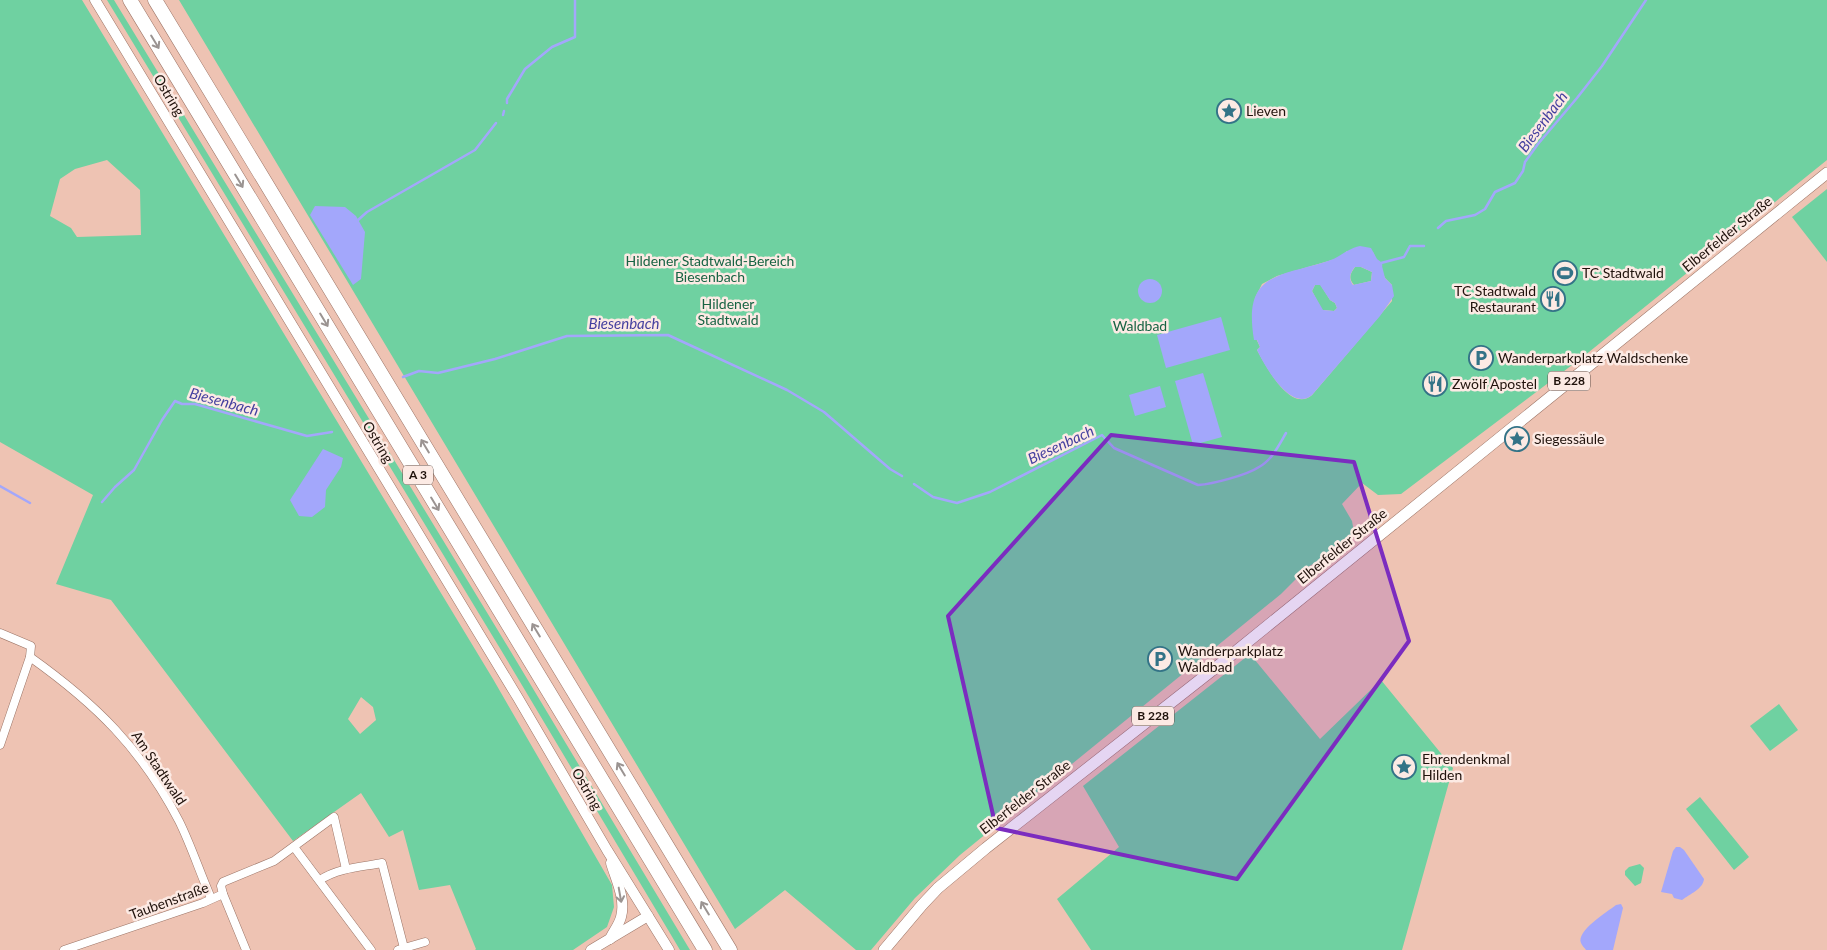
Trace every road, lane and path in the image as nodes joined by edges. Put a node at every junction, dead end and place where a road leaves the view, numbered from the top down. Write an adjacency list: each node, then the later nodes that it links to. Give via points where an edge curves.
1 (95, 0): 9 (main road, Ostring, via 518,698)
2 (130, 0): 23 (highway, A 3, one-way to 23)
3 (155, 0): 24 (highway, A 3, one-way to 3)
4 (1827, 173): 25 (main road, Elberfelder Straße / B 228, via 1224,661 986,848 938,888)
5 (0, 633): 6 (street, via 31,646)
6 (30, 657): 7 (street); 13 (street, Am Stadtwald, via 90,704 141,759 180,822)
7 (0, 745)
8 (294, 847): 10 (street, via 334,817); 11 (street); 12 (street, Taubenstraße, via 260,868 223,882)
9 (606, 850): 14 (main road, Ostring); 15 (main road, one-way to 15, via 622,903 621,917)
10 (346, 869): 11 (street); 17 (street, via 382,863)
11 (320, 880): 20 (street)
12 (222, 894): 13 (street, Taubenstraße); 19 (street)
13 (211, 898): 18 (street, Taubenstraße)
14 (648, 916): 15 (main road); 22 (main road, Ostring)
15 (610, 939): 21 (main road)
16 (425, 942): 17 (street)
17 (401, 949)
18 (64, 950)
19 (246, 950)
20 (371, 950)
21 (591, 950)
22 (669, 950)
23 (705, 950)
24 (730, 950)
25 (884, 950)

